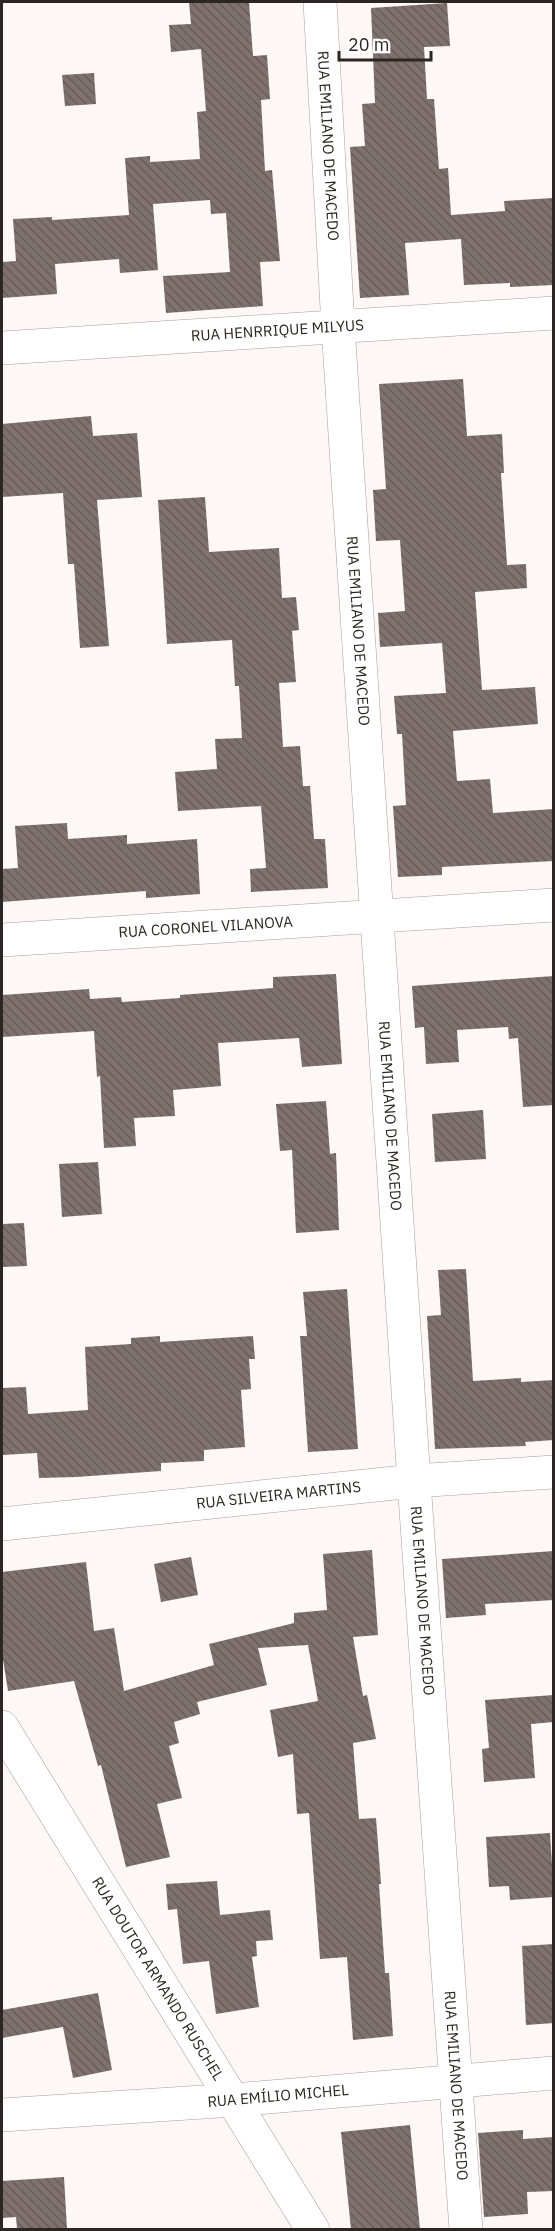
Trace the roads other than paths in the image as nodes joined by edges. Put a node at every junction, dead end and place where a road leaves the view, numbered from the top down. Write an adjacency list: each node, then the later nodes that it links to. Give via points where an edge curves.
1 (320, 2): 3 (street, RUA EMILIANO DE MACEDO)
2 (554, 313): 3 (street, RUA HENRRIQUE MILYUS)
3 (338, 327): 4 (street, RUA HENRRIQUE MILYUS); 6 (street, RUA EMILIANO DE MACEDO)
4 (2, 348)
5 (554, 905): 6 (street, RUA CORONEL VILANOVA)
6 (377, 916): 7 (street, RUA CORONEL VILANOVA); 9 (street, RUA EMILIANO DE MACEDO)
7 (2, 940)
8 (554, 1472): 9 (street, RUA SILVEIRA MARTINS)
9 (414, 1481): 10 (street, RUA SILVEIRA MARTINS); 13 (street, RUA EMILIANO DE MACEDO)
10 (2, 1524)
11 (2, 1726): 14 (street, RUA DOUTOR ARMANDO RUSCHEL)
12 (554, 2073): 13 (street, RUA EMÍLIO MICHEL)
13 (456, 2082): 14 (street, RUA EMÍLIO MICHEL); 17 (street, RUA EMILIANO DE MACEDO)
14 (234, 2100): 15 (street, RUA EMÍLIO MICHEL); 16 (street, RUA DOUTOR ARMANDO RUSCHEL)
15 (2, 2115)
16 (313, 2229)
17 (466, 2229)

